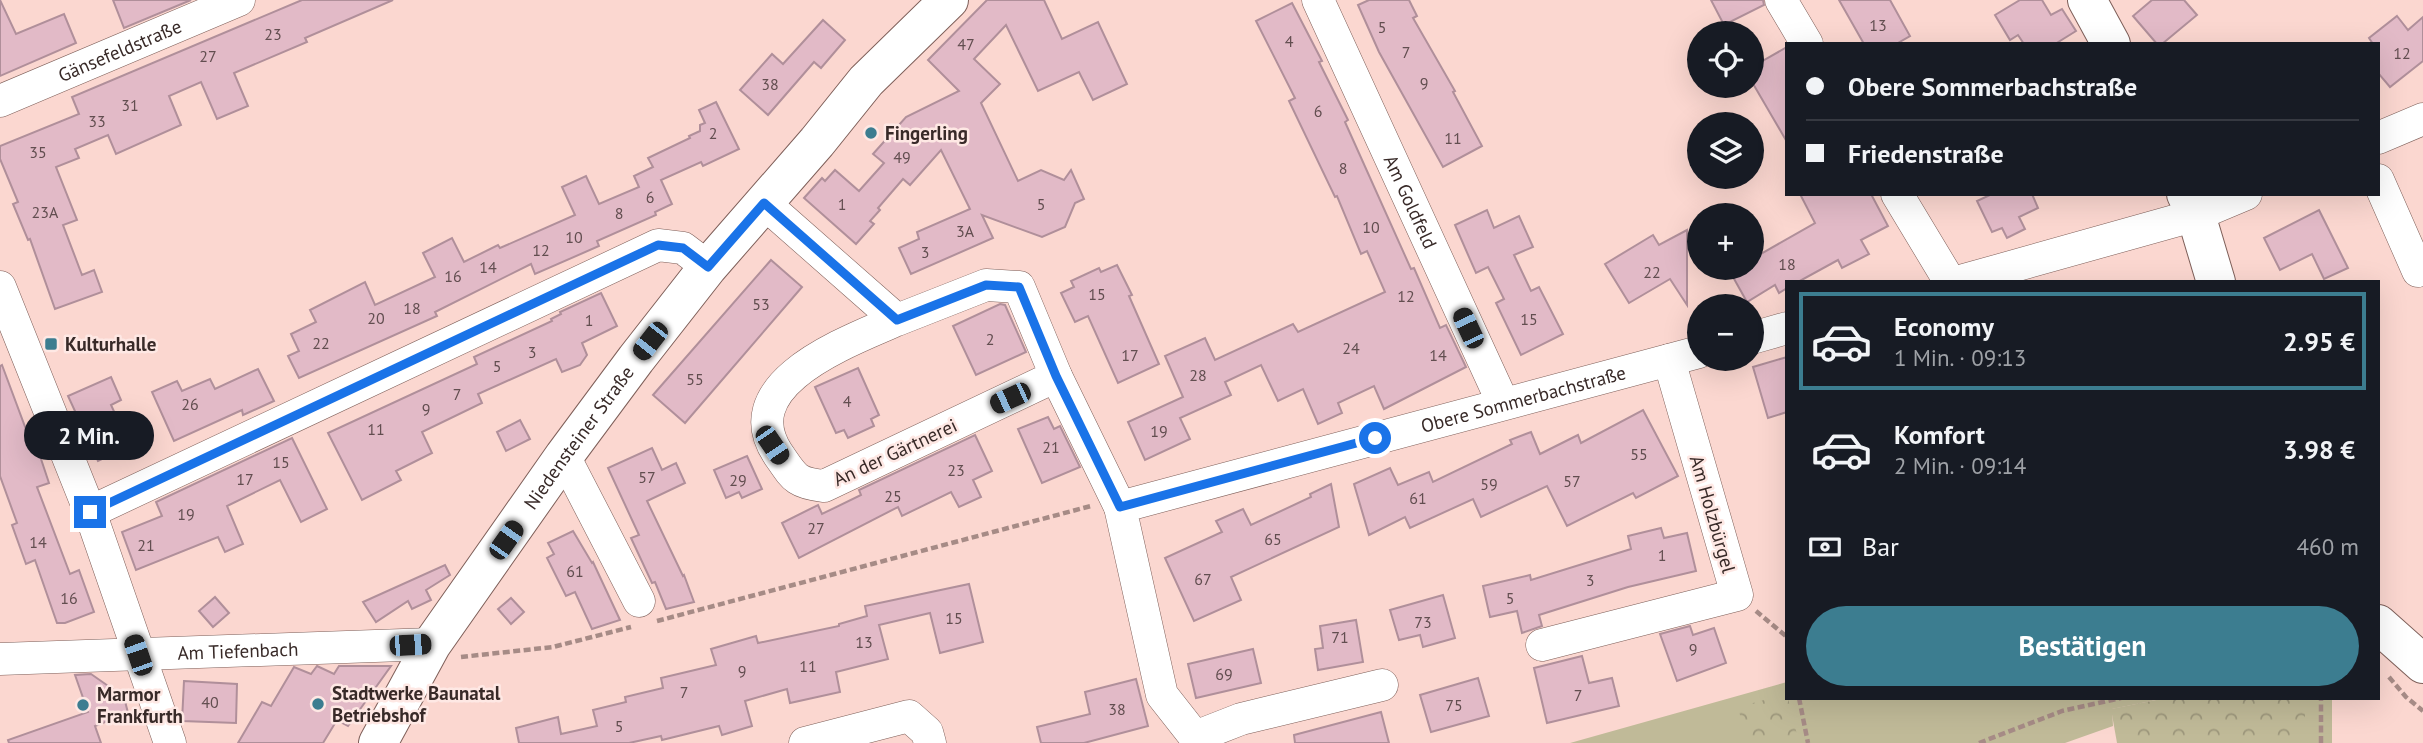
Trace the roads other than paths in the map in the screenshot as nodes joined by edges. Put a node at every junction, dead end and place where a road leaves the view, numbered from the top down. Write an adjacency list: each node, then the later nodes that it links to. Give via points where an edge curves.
1 (239, 0): 8 (street, Gänsefeldstraße)
2 (949, 0): 14 (main road, Niedensteiner Straße, via 866,81)
3 (1318, 0): 28 (street, Am Goldfeld)
4 (1781, 0): 6 (street)
5 (2093, 2): 7 (main road)
6 (1806, 42)
7 (2110, 42)
8 (0, 101)
9 (2423, 119): 10 (street)
10 (2380, 137)
11 (2380, 185): 17 (street)
12 (1898, 196): 18 (street)
13 (2236, 196): 15 (street)
14 (764, 203): 16 (main road, Niedensteiner Straße); 22 (street)
15 (2191, 205): 19 (street); 20 (main road)
16 (708, 267): 29 (main road, Niedensteiner Straße); 31 (street, via 683,248 658,245)
17 (2418, 271)
18 (1949, 280)
19 (1963, 280)
20 (2215, 280)
21 (0, 287): 31 (street)
22 (897, 320): 27 (street, An der Gärtnerei, via 986,285 1019,287); 27 (street, An der Gärtnerei, via 824,353 797,371 772,398 767,423 772,445 803,484 824,486)
23 (1785, 329): 24 (street)
24 (1764, 335)
25 (1687, 355): 26 (street, Obere Sommerbachstraße)
26 (1669, 360): 28 (street, Obere Sommerbachstraße); 35 (street, Am Holzbürgel, via 1737,595)
27 (1056, 376): 30 (street, An der Gärtnerei)
28 (1503, 403): 30 (street, Obere Sommerbachstraße)
29 (564, 456): 32 (street); 34 (main road, Niedensteiner Straße)
30 (1120, 507): 39 (street, via 1162,695 1195,737 1241,719)
31 (90, 512): 36 (street)
32 (638, 618)
33 (2380, 626): 38 (main road)
34 (432, 644): 36 (street, Am Tiefenbach); 41 (main road, Niedensteiner Straße)
35 (1542, 645)
36 (138, 655): 37 (street, Am Tiefenbach); 40 (street)
37 (0, 659)
38 (2423, 664)
39 (1382, 685)
40 (170, 743)
41 (378, 743)
42 (805, 743): 43 (street, via 909,716 927,732)
43 (930, 743)

